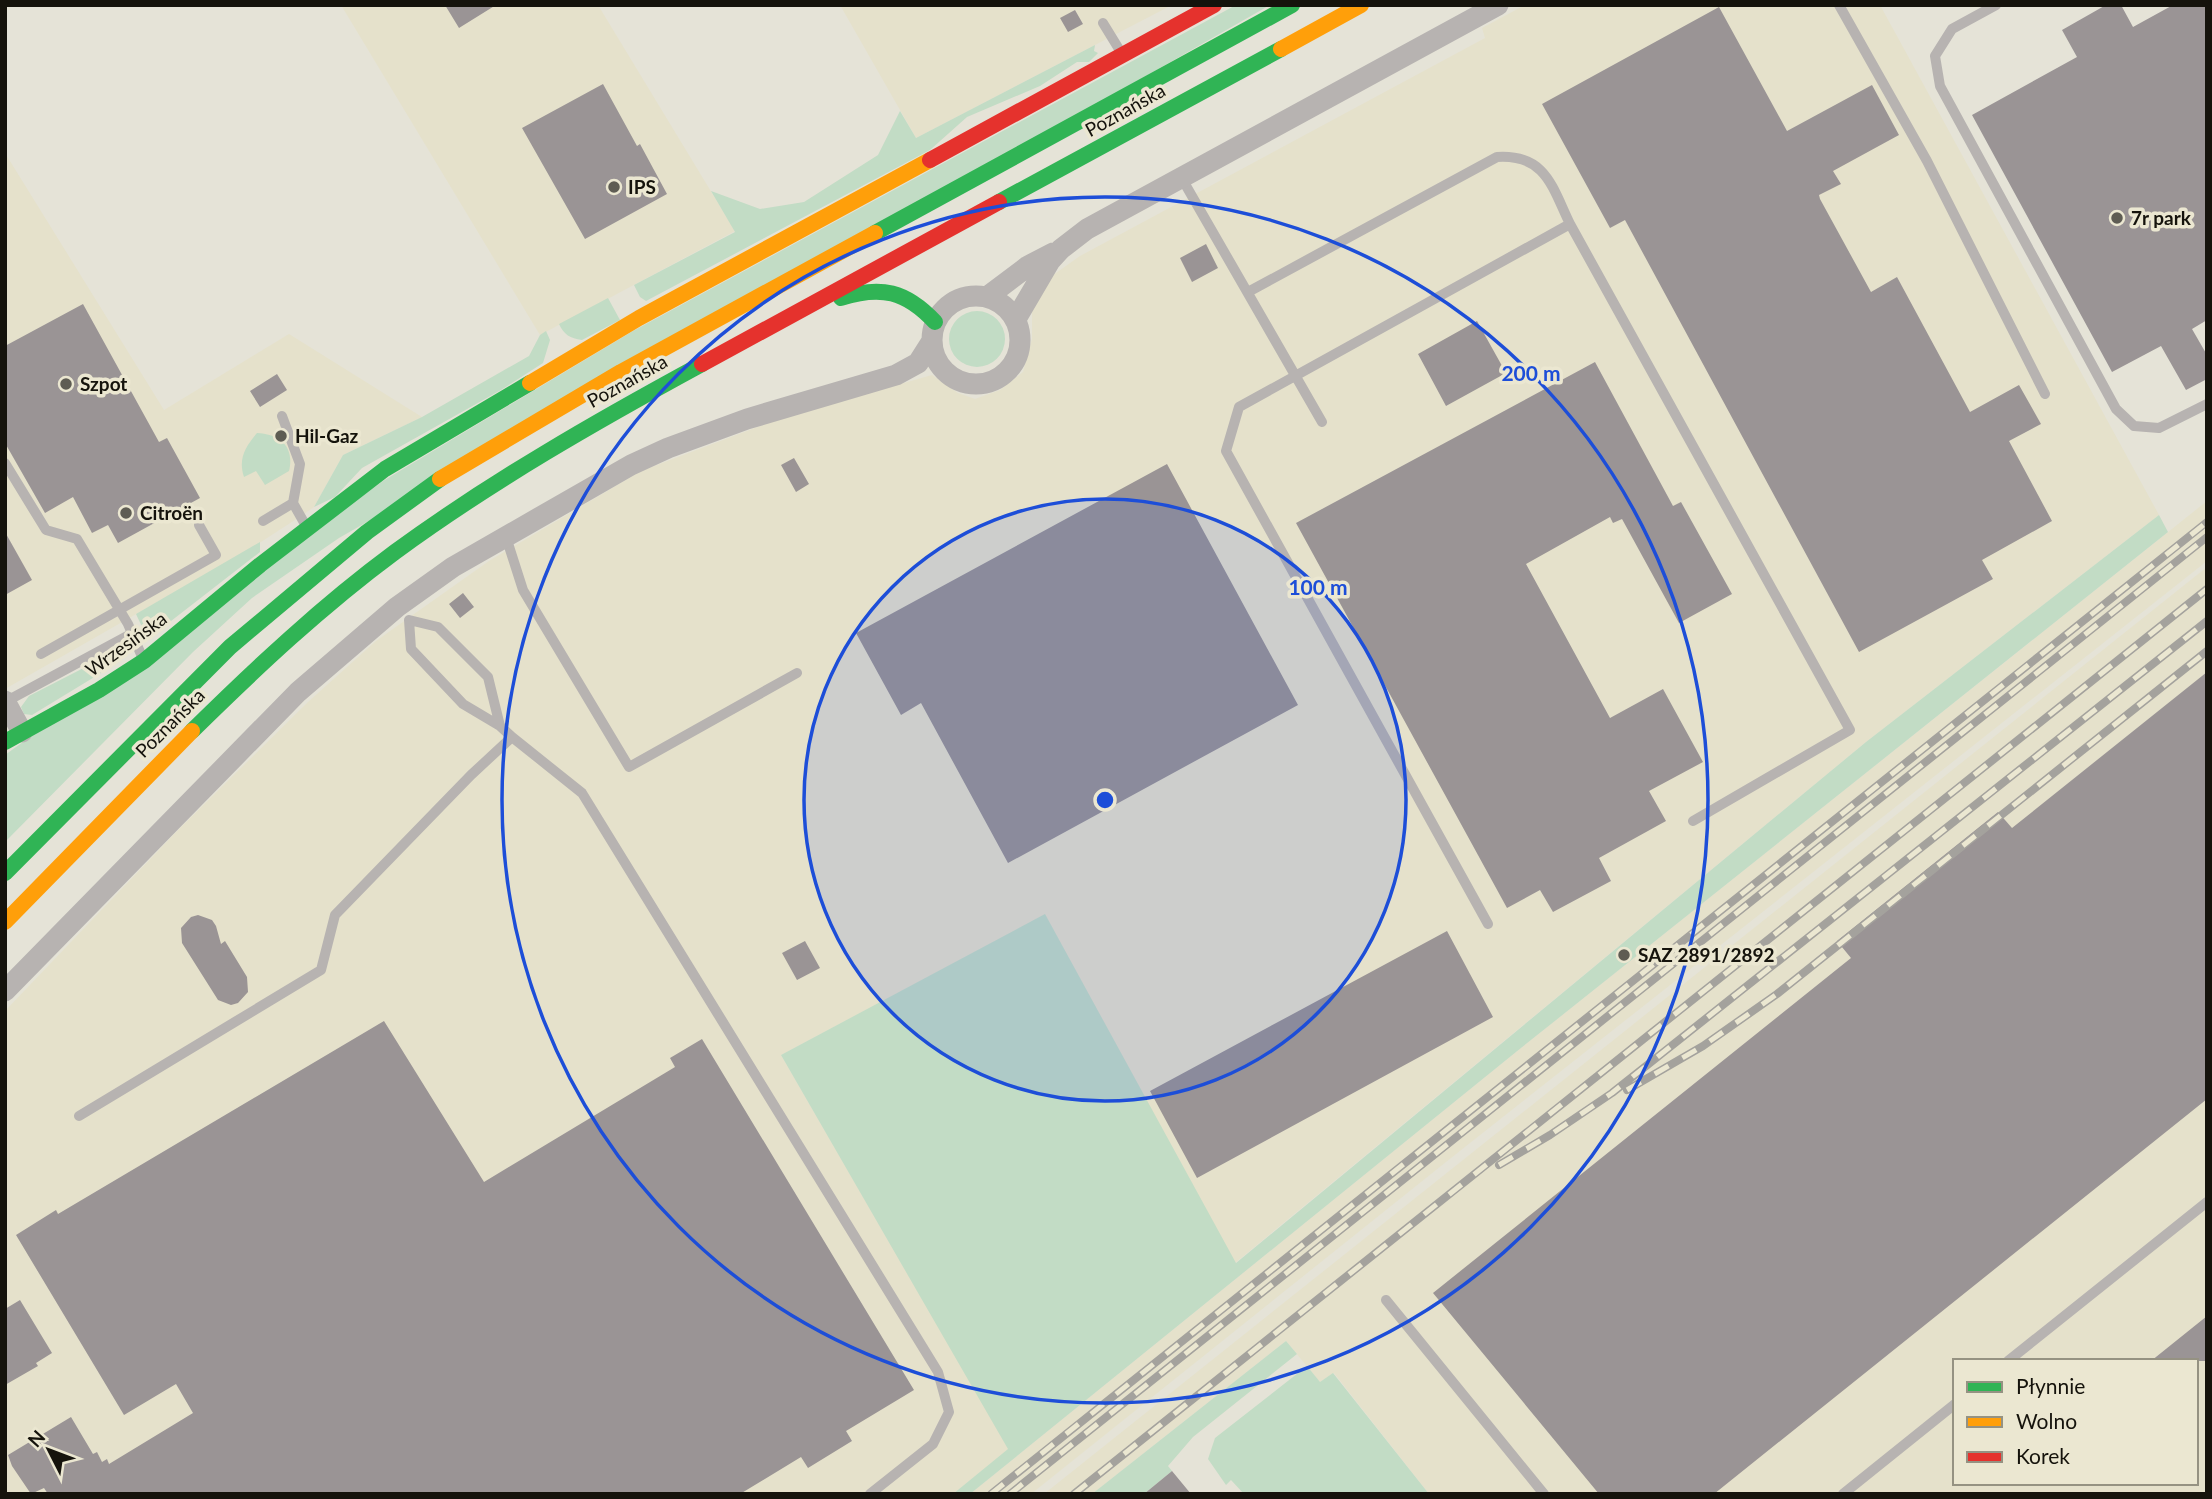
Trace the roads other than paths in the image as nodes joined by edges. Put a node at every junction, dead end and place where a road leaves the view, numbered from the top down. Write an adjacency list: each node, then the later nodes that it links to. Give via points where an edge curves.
1 (1214, 5): 8 (main road, via 1184,16)
2 (1292, 5): 39 (main road, Poznańska, via 656,352 454,469 366,532 272,610 184,691)
3 (1361, 5): 15 (main road, Poznańska)
4 (1498, 5): 9 (street)
5 (1839, 5): 18 (lane, via 1927,161)
6 (1996, 5): 19 (lane, via 1952,29 1935,56 1940,86 2116,409 2134,426 2159,428)
7 (1104, 23): 8 (lane)
8 (1122, 55): 26 (main road, via 639,318 385,469)
9 (1181, 177): 11 (street, via 1087,229); 12 (lane)
10 (1570, 225): 12 (lane, via 1546,174 1531,161 1497,157); 17 (lane); 38 (lane, via 1850,730)
11 (1061, 249): 13 (street, via 1028,266); 14 (street)
12 (1248, 292): 17 (lane)
13 (987, 297): 14 (street); 16 (street, via 957,300 944,309)
14 (1016, 319): 16 (street, via 1020,350 1002,377 987,383 956,380 943,370 934,357)
15 (783, 320): 16 (main road, via 855,293 879,290 927,312); 42 (main road, Poznańska, via 500,480 360,579 212,710)
16 (934, 332): 27 (street, via 918,363 908,370 668,448)
17 (1296, 376): 21 (lane); 43 (lane, via 1239,407 1226,451)
18 (2045, 394)
19 (2207, 404)
20 (282, 416): 23 (lane, via 300,464)
21 (1322, 422)
22 (5, 464): 28 (lane, via 46,530 77,539)
23 (293, 503): 24 (lane); 26 (lane)
24 (262, 521)
25 (200, 525): 28 (lane, via 216,555)
26 (307, 528): 32 (main road, Wrzesińska)
27 (506, 537): 29 (street, via 453,567); 33 (lane, via 523,590 629,767)
28 (119, 610): 30 (lane); 31 (lane)
29 (403, 613): 35 (lane, via 411,649 463,704); 35 (lane, via 438,627 488,677); 44 (street, via 298,692)
30 (133, 634): 32 (lane); 34 (lane)
31 (41, 654)
32 (144, 661): 36 (main road, Wrzesińska)
33 (797, 673)
34 (5, 702): 36 (street)
35 (500, 726): 37 (lane)
36 (14, 737)
37 (512, 737): 45 (lane, via 335,915 321,970); 50 (lane, via 582,793 938,1372 949,1412 933,1444)
38 (1693, 821)
39 (36, 841): 40 (main road); 41 (main road, Poznańska)
40 (5, 861)
41 (5, 873)
42 (5, 922)
43 (1488, 925)
44 (5, 991)
45 (79, 1116)
46 (2207, 1202): 48 (lane)
47 (1386, 1300): 51 (lane)
48 (2011, 1359)
49 (1953, 1406): 52 (lane)
50 (870, 1494)
51 (1544, 1494)
52 (1843, 1494)

